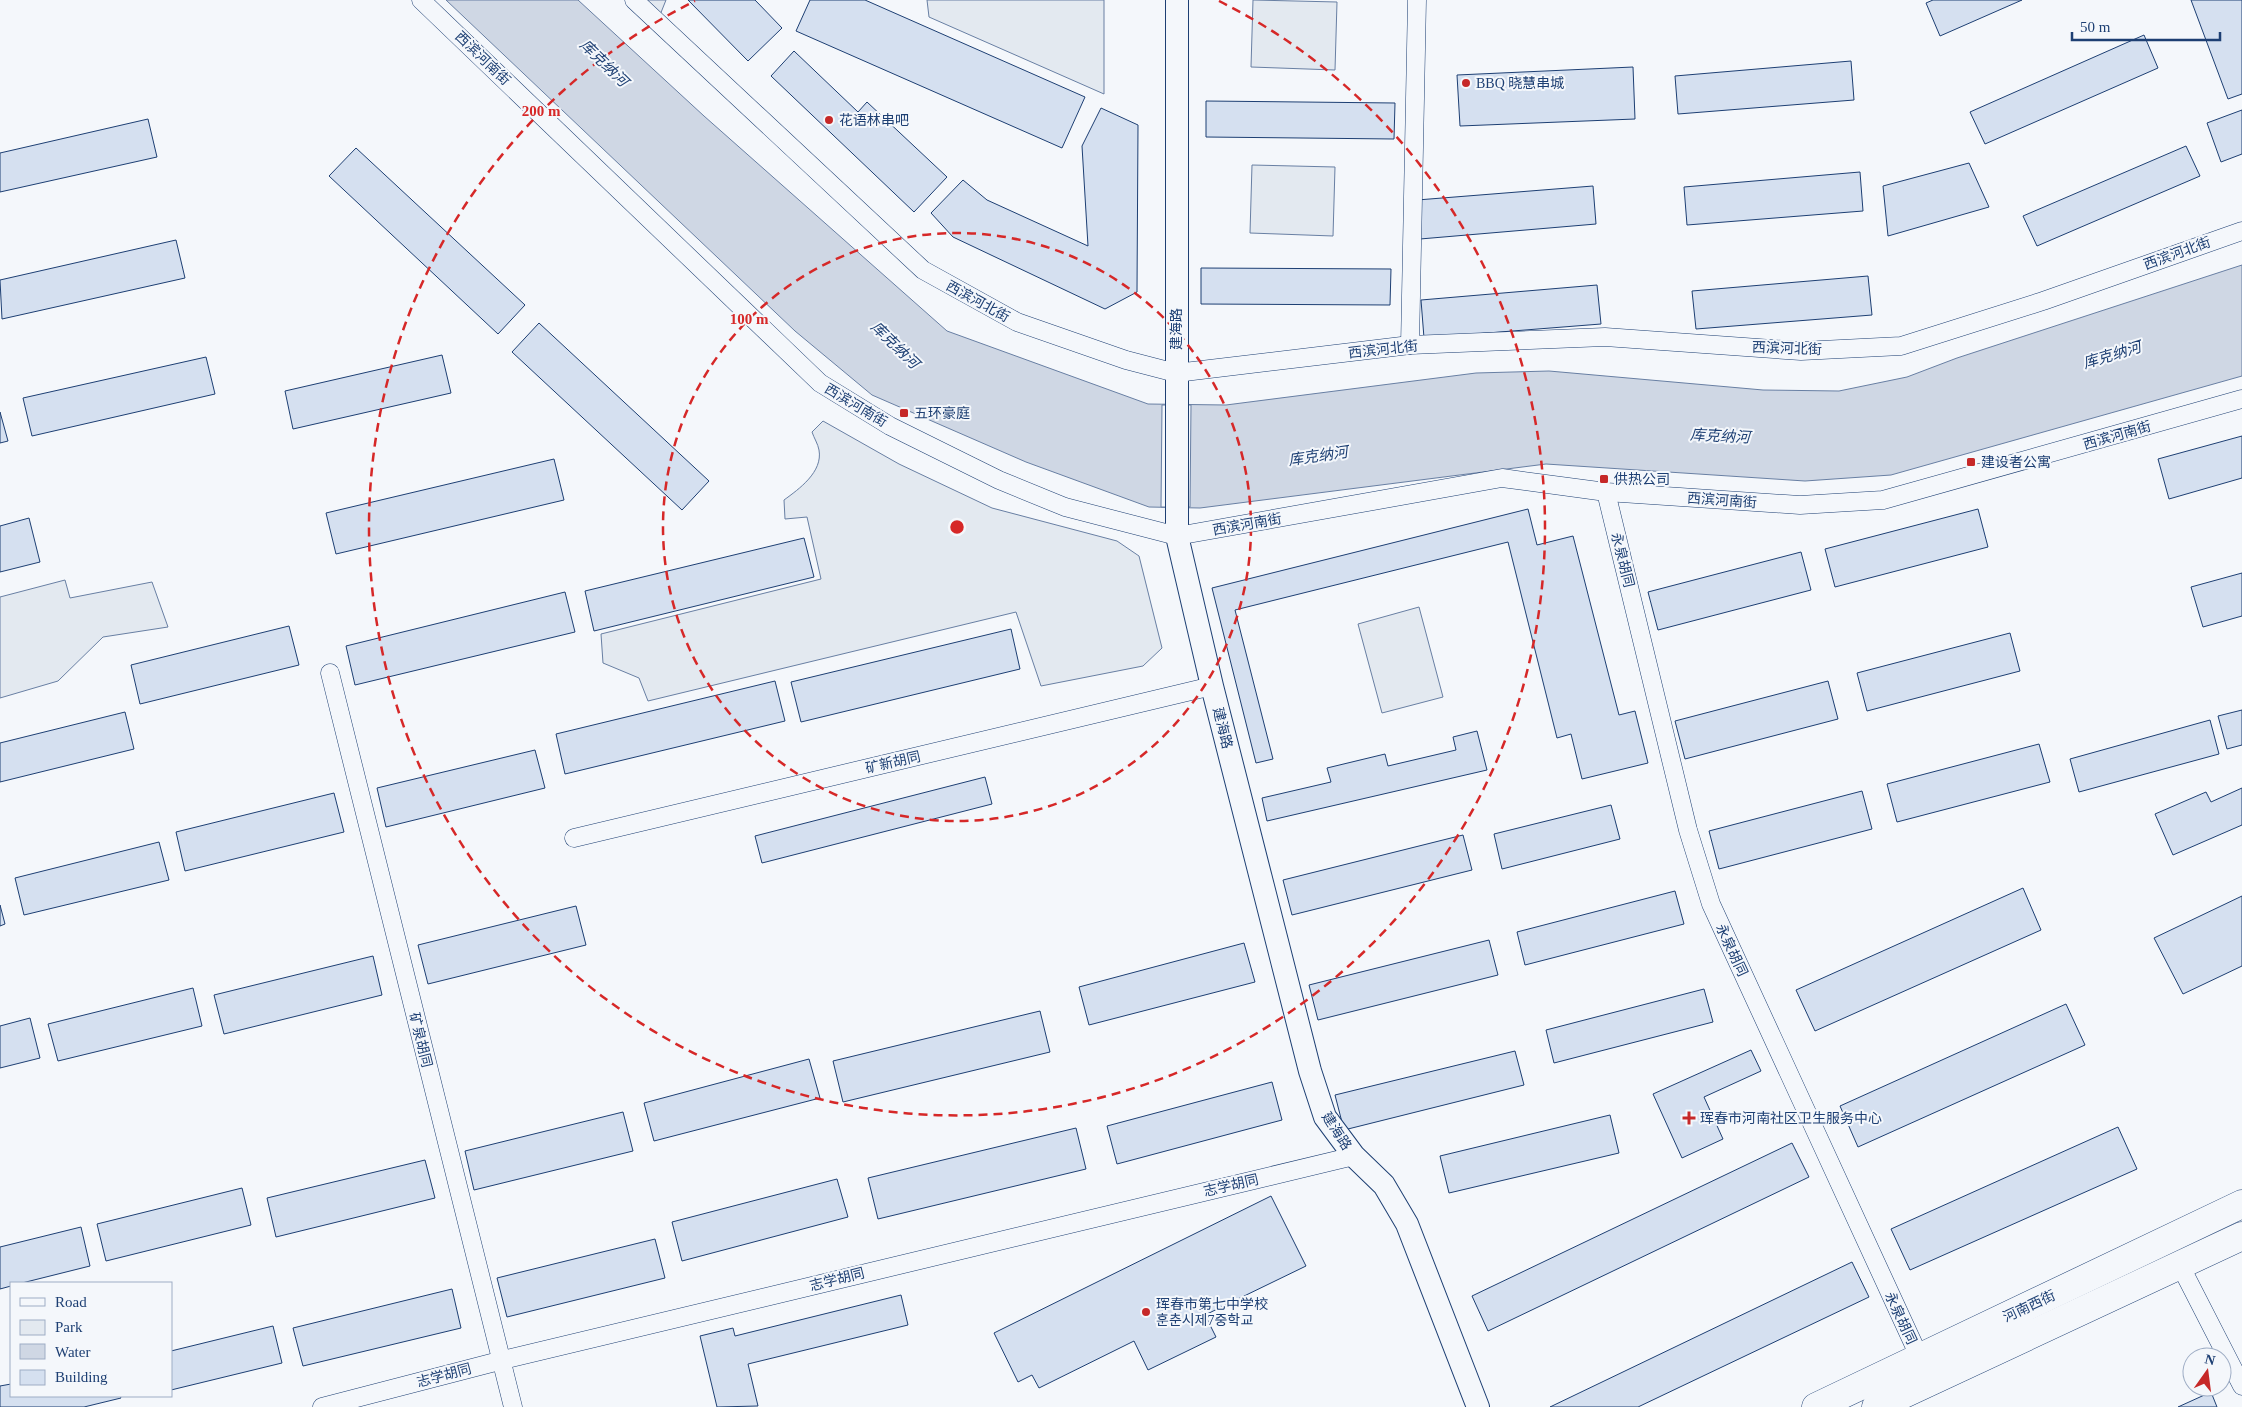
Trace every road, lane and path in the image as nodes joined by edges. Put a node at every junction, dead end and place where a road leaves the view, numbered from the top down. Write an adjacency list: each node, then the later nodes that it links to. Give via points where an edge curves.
1 (422, 0): 10 (street, 西滨河南街, via 820,383 890,426 999,480 1065,507)
2 (634, 0): 7 (street, 西滨河北街, via 923,270 1017,322 1126,360)
3 (1177, 0): 7 (street, 建海路)
4 (1418, 0): 6 (street)
5 (2242, 231): 6 (street, 西滨河北街, via 2044,301 1901,346 1801,351 1605,337)
6 (1410, 345): 7 (street, 西滨河北街)
7 (1176, 382): 10 (street, 建海路)
8 (2242, 400): 9 (street, 西滨河南街, via 1883,500 1800,506)
9 (1606, 492): 10 (street, 西滨河南街, via 1502,478); 19 (street, 永泉胡同, via 1688,830 1711,904)
10 (1177, 536): 12 (street, 建海路)
11 (330, 673): 18 (street, 矿泉胡同)
12 (1212, 686): 13 (street, 矿新胡同); 14 (street, 建海路, via 1310,1071 1325,1117)
13 (574, 838)
14 (1354, 1156): 18 (street, 志学胡同); 23 (street, 建海路, via 1384,1185 1407,1224)
15 (2242, 1204): 19 (main road, 河南西街)
16 (2242, 1236): 17 (main road, 河南西街)
17 (2180, 1265): 19 (main road, 河南西街); 20 (street)
18 (502, 1360): 21 (street, 志学胡同); 22 (street, 矿泉胡同)
19 (1925, 1370): 24 (main road, 河南西街); 25 (main road, 河南西街)
20 (2242, 1386)
21 (322, 1407)
22 (513, 1407)
23 (1478, 1407)
24 (1816, 1407)
25 (1876, 1407)

